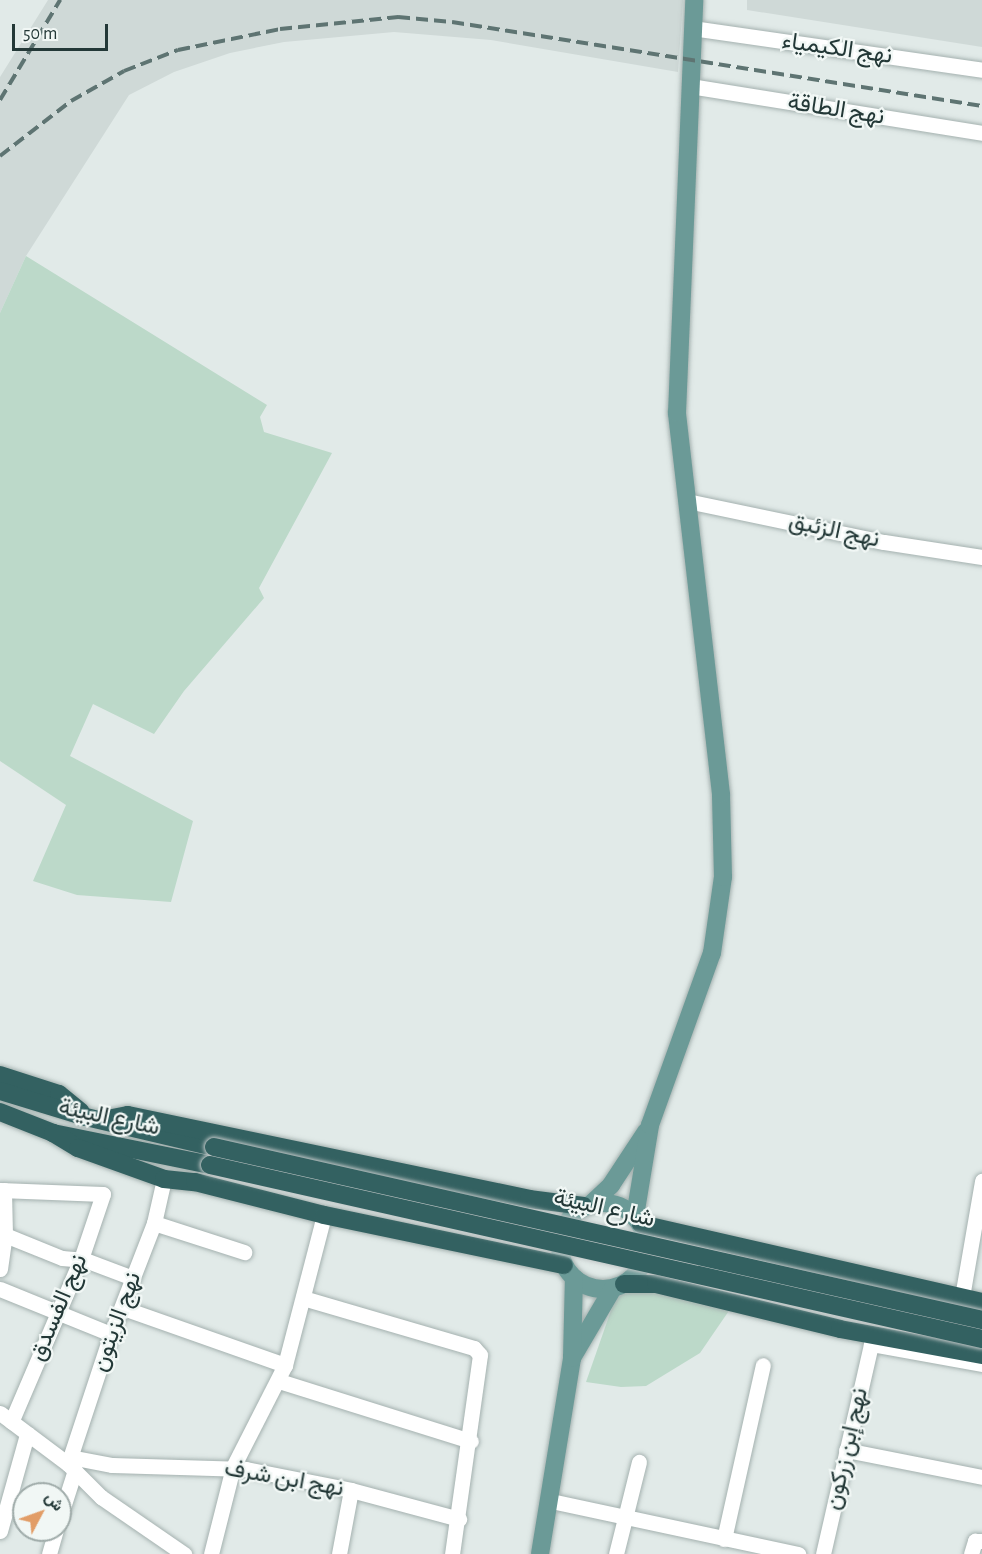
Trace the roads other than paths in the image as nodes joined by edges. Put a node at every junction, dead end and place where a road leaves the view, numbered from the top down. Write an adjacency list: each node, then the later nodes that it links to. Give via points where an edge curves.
1 (694, 0): 2 (main road)
2 (692, 28): 3 (street, نهج الكيمياء); 4 (main road)
3 (982, 70)
4 (690, 86): 5 (street, نهج الطاقة); 6 (main road, via 677,413)
5 (982, 133)
6 (687, 501): 7 (street, نهج الزئبق, via 884,542); 14 (main road, via 721,794 723,877 712,953)
7 (982, 556)
8 (0, 1075): 11 (highway, via 59,1094)
9 (0, 1091): 11 (highway)
10 (0, 1112): 12 (highway, شارع البيئة)
11 (94, 1119): 16 (highway); 20 (highway, via 128,1115 529,1199)
12 (23, 1122): 13 (highway); 15 (highway, شارع البيئة)
13 (0, 1125)
14 (650, 1125): 20 (main road, via 611,1185); 22 (main road)
15 (53, 1132): 16 (highway, شارع البيئة); 17 (highway, via 78,1148)
16 (212, 1156): 37 (highway, شارع البيئة, bridge); 39 (highway, bridge)
17 (164, 1179): 21 (highway, via 195,1182); 23 (street, نهج الزيتون)
18 (982, 1181): 32 (street)
19 (2, 1190): 24 (street); 26 (street, نهج الفسدق, via 102,1192)
20 (588, 1205): 22 (main road, via 615,1204); 28 (main road, via 564,1225 560,1238)
21 (324, 1215): 28 (highway); 33 (street)
22 (638, 1220): 30 (main road, via 646,1251 643,1264); 32 (highway)
23 (154, 1223): 25 (street); 29 (street, نهج الزيتون)
24 (5, 1235): 26 (street, via 63,1258); 27 (street)
25 (244, 1252)
26 (81, 1259): 29 (street); 36 (street, نهج الفسدق)
27 (0, 1269)
28 (569, 1271): 30 (main road, via 599,1289); 41 (main road)
29 (133, 1278): 35 (street, نهج الزيتون)
30 (618, 1286): 40 (highway, via 656,1284 840,1329); 41 (main road)
31 (0, 1289): 36 (street)
32 (962, 1297): 34 (highway)
33 (303, 1298): 43 (street); 48 (street, via 477,1351 481,1360)
34 (982, 1302)
35 (123, 1308): 38 (street, نهج الزيتون); 43 (street)
36 (59, 1314): 38 (street); 46 (street, نهج الفسدق)
37 (982, 1320)
38 (111, 1334): 51 (street, نهج الزيتون)
39 (982, 1338)
40 (982, 1355)
41 (572, 1358): 56 (main road)
42 (982, 1364): 49 (street, نهج إبن زركون, via 871,1344)
43 (285, 1365): 45 (street)
44 (763, 1365): 60 (street)
45 (279, 1381): 48 (street); 52 (street)
46 (6, 1417): 47 (street)
47 (27, 1434): 51 (street); 59 (street)
48 (471, 1441): 58 (street)
49 (846, 1450): 53 (street); 69 (street, نهج إبن زركون)
50 (639, 1462): 57 (street)
51 (71, 1464): 52 (street, نهج ابن شرف); 54 (street, نهج الزيتون); 62 (street, via 101,1497)
52 (233, 1467): 55 (street, نهج ابن شرف); 63 (street)
53 (982, 1477)
54 (67, 1482)
55 (351, 1490): 58 (street, نهج ابن شرف); 64 (street)
56 (551, 1501): 57 (street); 66 (main road)
57 (623, 1516): 60 (street); 67 (street)
58 (459, 1520): 65 (street)
59 (0, 1531)
60 (724, 1539): 61 (street)
61 (774, 1552): 68 (street)
62 (184, 1554)
63 (211, 1554)
64 (339, 1554)
65 (452, 1554)
66 (540, 1554)
67 (616, 1554)
68 (798, 1554)
69 (823, 1554)

